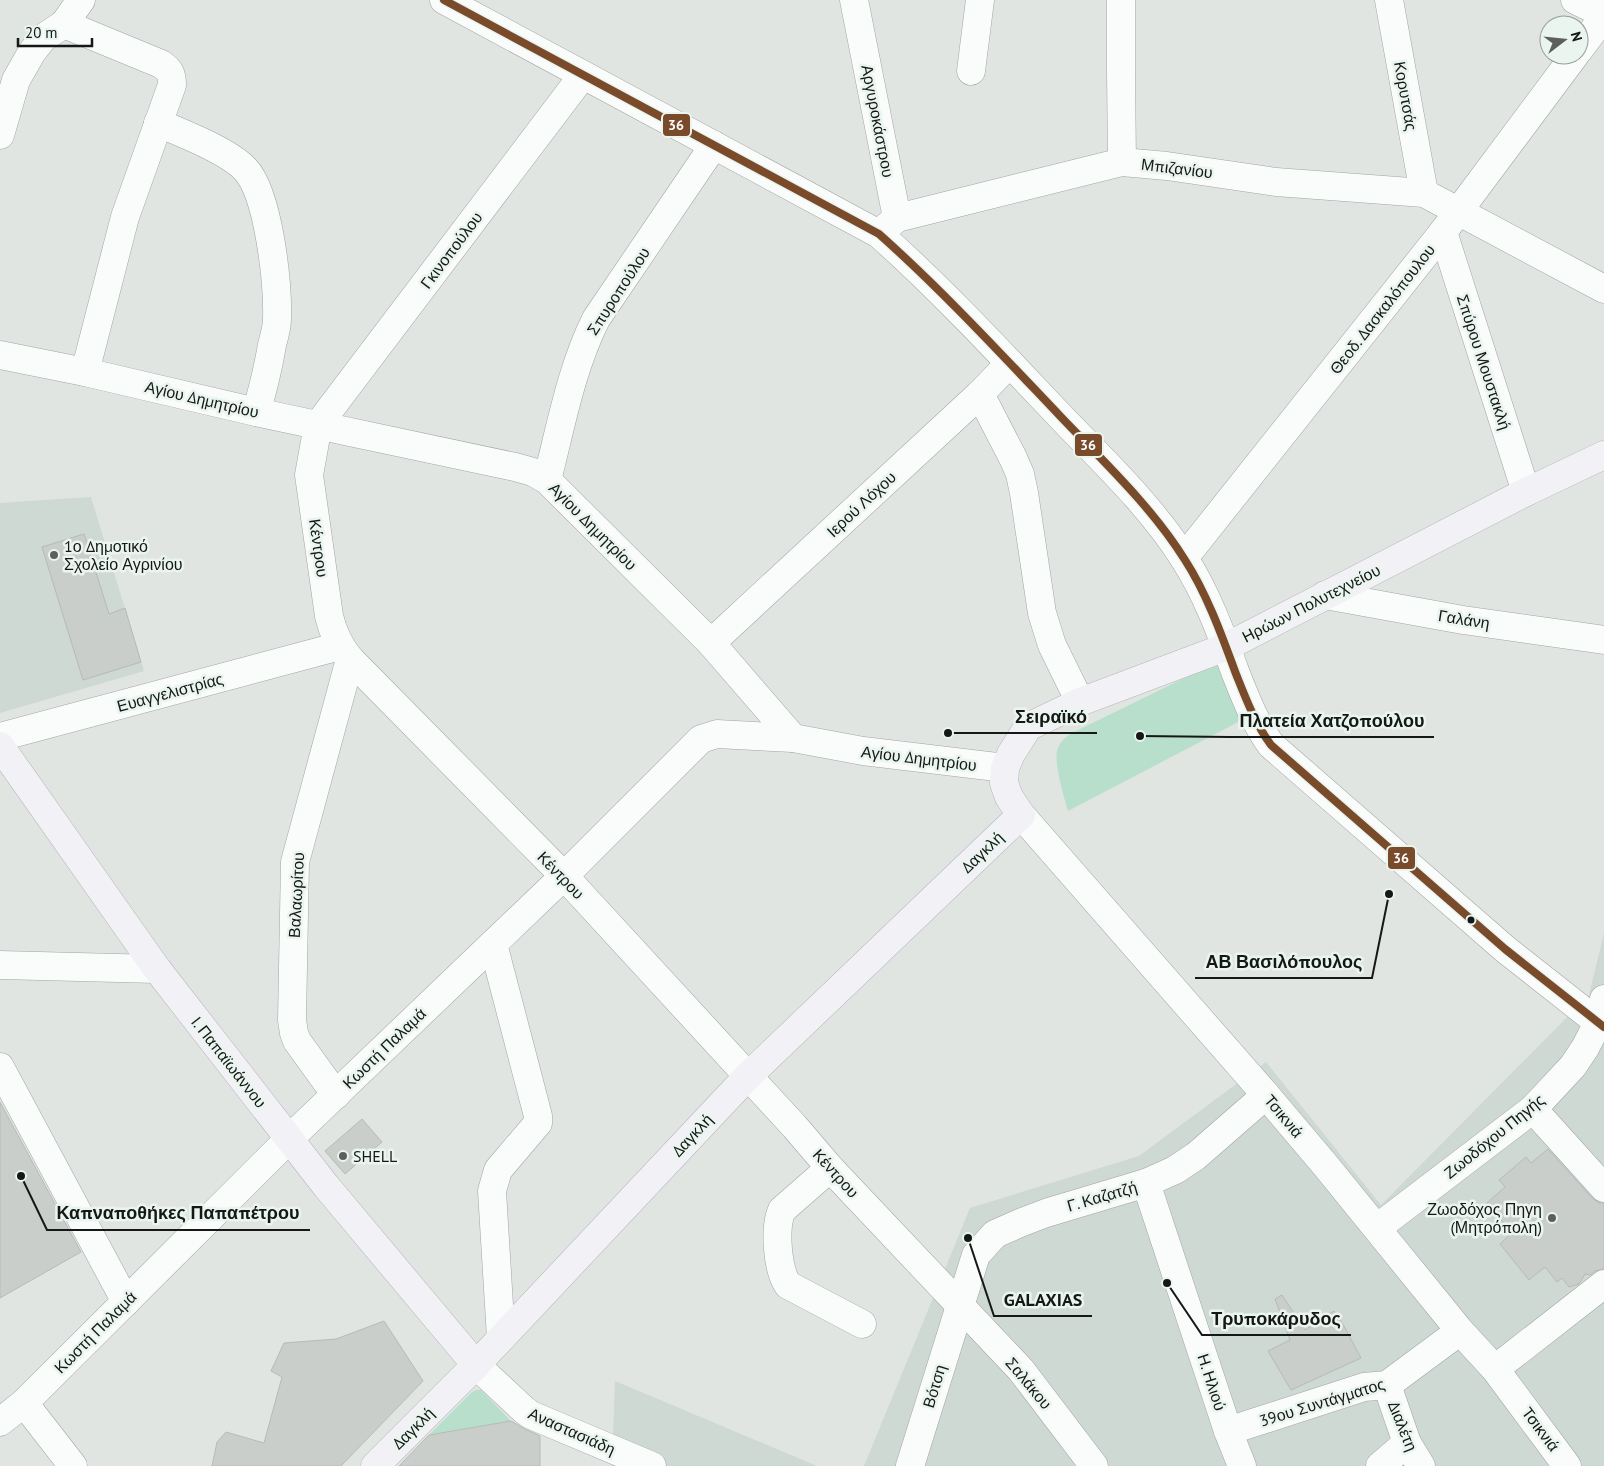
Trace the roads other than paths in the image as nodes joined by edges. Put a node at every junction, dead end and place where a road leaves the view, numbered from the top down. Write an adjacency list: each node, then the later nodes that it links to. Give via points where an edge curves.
1 (81, 0): 9 (street)
2 (444, 0): 13 (street)
3 (854, 0): 20 (street, Αργυροκάστρου)
4 (980, 0): 12 (street)
5 (1122, 0): 17 (street)
6 (1389, 0): 18 (street, Κορυτσάς)
7 (1575, 0): 8 (street)
8 (1604, 15): 10 (street)
9 (64, 24): 14 (street, via 169,69 172,85); 15 (street, via 43,38 32,52 16,80)
10 (1589, 36)
11 (1568, 65): 19 (street, Θεοδ. Δασκαλόπουλου)
12 (971, 71)
13 (583, 75): 16 (street); 27 (street, Γκινοπούλου)
14 (158, 123): 24 (street, via 125,217); 26 (street, via 218,150 244,168 255,182 263,204 275,278 277,320)
15 (0, 136)
16 (714, 145): 20 (street); 29 (street, Σπυροπούλου, via 586,338)
17 (1122, 162): 18 (street, Μπιζανίου, via 1276,182); 20 (street, Μπιζανίου)
18 (1424, 193): 19 (street, Μπιζανίου)
19 (1451, 222): 21 (street, Μπιζανίου); 30 (street, Σπύρου Μουστακλή); 31 (street, Θεοδ. Δασκαλόπουλου)
20 (888, 226): 23 (street, via 906,258)
21 (1604, 289)
22 (0, 355): 24 (street, Αγίου Δημητρίου)
23 (1010, 363): 25 (street, Ιερού Λόχου); 31 (street, via 1123,482)
24 (85, 372): 26 (street, Αγίου Δημητρίου)
25 (980, 394): 34 (street, Ιερού Λόχου); 37 (street, via 1020,474 1042,613 1052,645)
26 (256, 412): 27 (street, Αγίου Δημητρίου)
27 (318, 425): 29 (street, Αγίου Δημητρίου, via 515,466); 36 (street, Κέντρου, via 309,475 328,616 332,632)
28 (1604, 456): 30 (main road, Ηρώων Πολυτεχνείου)
29 (547, 480): 34 (street, Αγίου Δημητρίου)
30 (1526, 492): 32 (main road, Ηρώων Πολυτεχνείου)
31 (1184, 558): 35 (street)
32 (1325, 595): 33 (street, Γαλάνη, via 1463,620); 35 (main road, Ηρώων Πολυτεχνείου)
33 (1604, 640)
34 (712, 643): 39 (street, Αγίου Δημητρίου)
35 (1226, 647): 37 (main road, Ηρώων Πολυτεχνείου); 47 (street, via 1252,714 1271,745 1505,949)
36 (345, 653): 38 (street, Ευαγγελιστρίας); 43 (street, Κέντρου); 50 (street, Βαλαωρίτου, via 295,862 294,1033)
37 (1080, 702): 41 (main road, Ηρώων Πολυτεχνείου, via 1028,728 1010,754)
38 (0, 737)
39 (793, 738): 41 (street, Αγίου Δημητρίου, via 863,751); 43 (street, Κωστή Παλαμά, via 717,734 701,739)
40 (0, 746): 46 (main road, Ι. Παπαϊωάννου)
41 (1005, 768): 42 (main road, Τσικνιά, via 1004,783)
42 (1021, 815): 49 (main road, Δαγκλή); 51 (street, Τσικνιά)
43 (564, 876): 44 (street, Κωστή Παλαμά); 49 (street, Κέντρου)
44 (493, 944): 50 (street, Κωστή Παλαμά); 63 (street, via 538,1116 538,1123 498,1170 493,1185)
45 (0, 965): 46 (street)
46 (157, 969): 53 (main road, Ι. Παπαϊωάννου)
47 (1602, 1016): 52 (street, Ζωοδόχου Πηγής, via 1573,1066)
48 (0, 1067): 59 (street)
49 (747, 1077): 54 (street, Κέντρου); 63 (main road, Δαγκλή)
50 (336, 1094): 53 (street, Κωστή Παλαμά)
51 (1266, 1095): 55 (street, Γ. Καζατζή, via 1196,1156); 57 (street, Τσικνιά)
52 (1533, 1109): 56 (street); 57 (street, Ζωοδόχου Πηγής)
53 (289, 1139): 59 (street, Κωστή Παλαμά); 64 (main road, Ι. Παπαϊωάννου)
54 (830, 1168): 60 (street, Κέντρου); 61 (street, via 782,1210 778,1218 779,1263 788,1285)
55 (1146, 1183): 60 (street, Γ. Καζατζή, via 1046,1213 995,1234 976,1255); 69 (street, Η. Ηλιού)
56 (1604, 1188)
57 (1377, 1228): 62 (street, Τσικνιά)
58 (1604, 1284): 65 (street)
59 (126, 1302): 67 (street, Κωστή Παλαμά)
60 (959, 1306): 74 (street, Βότση); 75 (street, Σαλάκου, via 1021,1370)
61 (862, 1324)
62 (1460, 1331): 65 (street, Τσικνιά); 66 (street, 39ου Συντάγματος)
63 (501, 1338): 64 (main road, Δαγκλή)
64 (476, 1365): 71 (street, Αναστασιάδη, via 531,1415); 73 (main road, Δαγκλή)
65 (1495, 1369): 79 (street, Τσικνιά)
66 (1387, 1385): 69 (street, 39ου Συντάγματος, via 1364,1387); 70 (street, Διαλέτη)
67 (24, 1403): 68 (street, Κωστή Παλαμά); 72 (street)
68 (0, 1422)
69 (1228, 1431): 76 (street, Η. Ηλιού)
70 (1407, 1443): 77 (street); 78 (street, Διαλέτη)
71 (648, 1465)
72 (73, 1466)
73 (375, 1466)
74 (910, 1466)
75 (1094, 1466)
76 (1242, 1466)
77 (1380, 1466)
78 (1421, 1466)
79 (1567, 1466)

